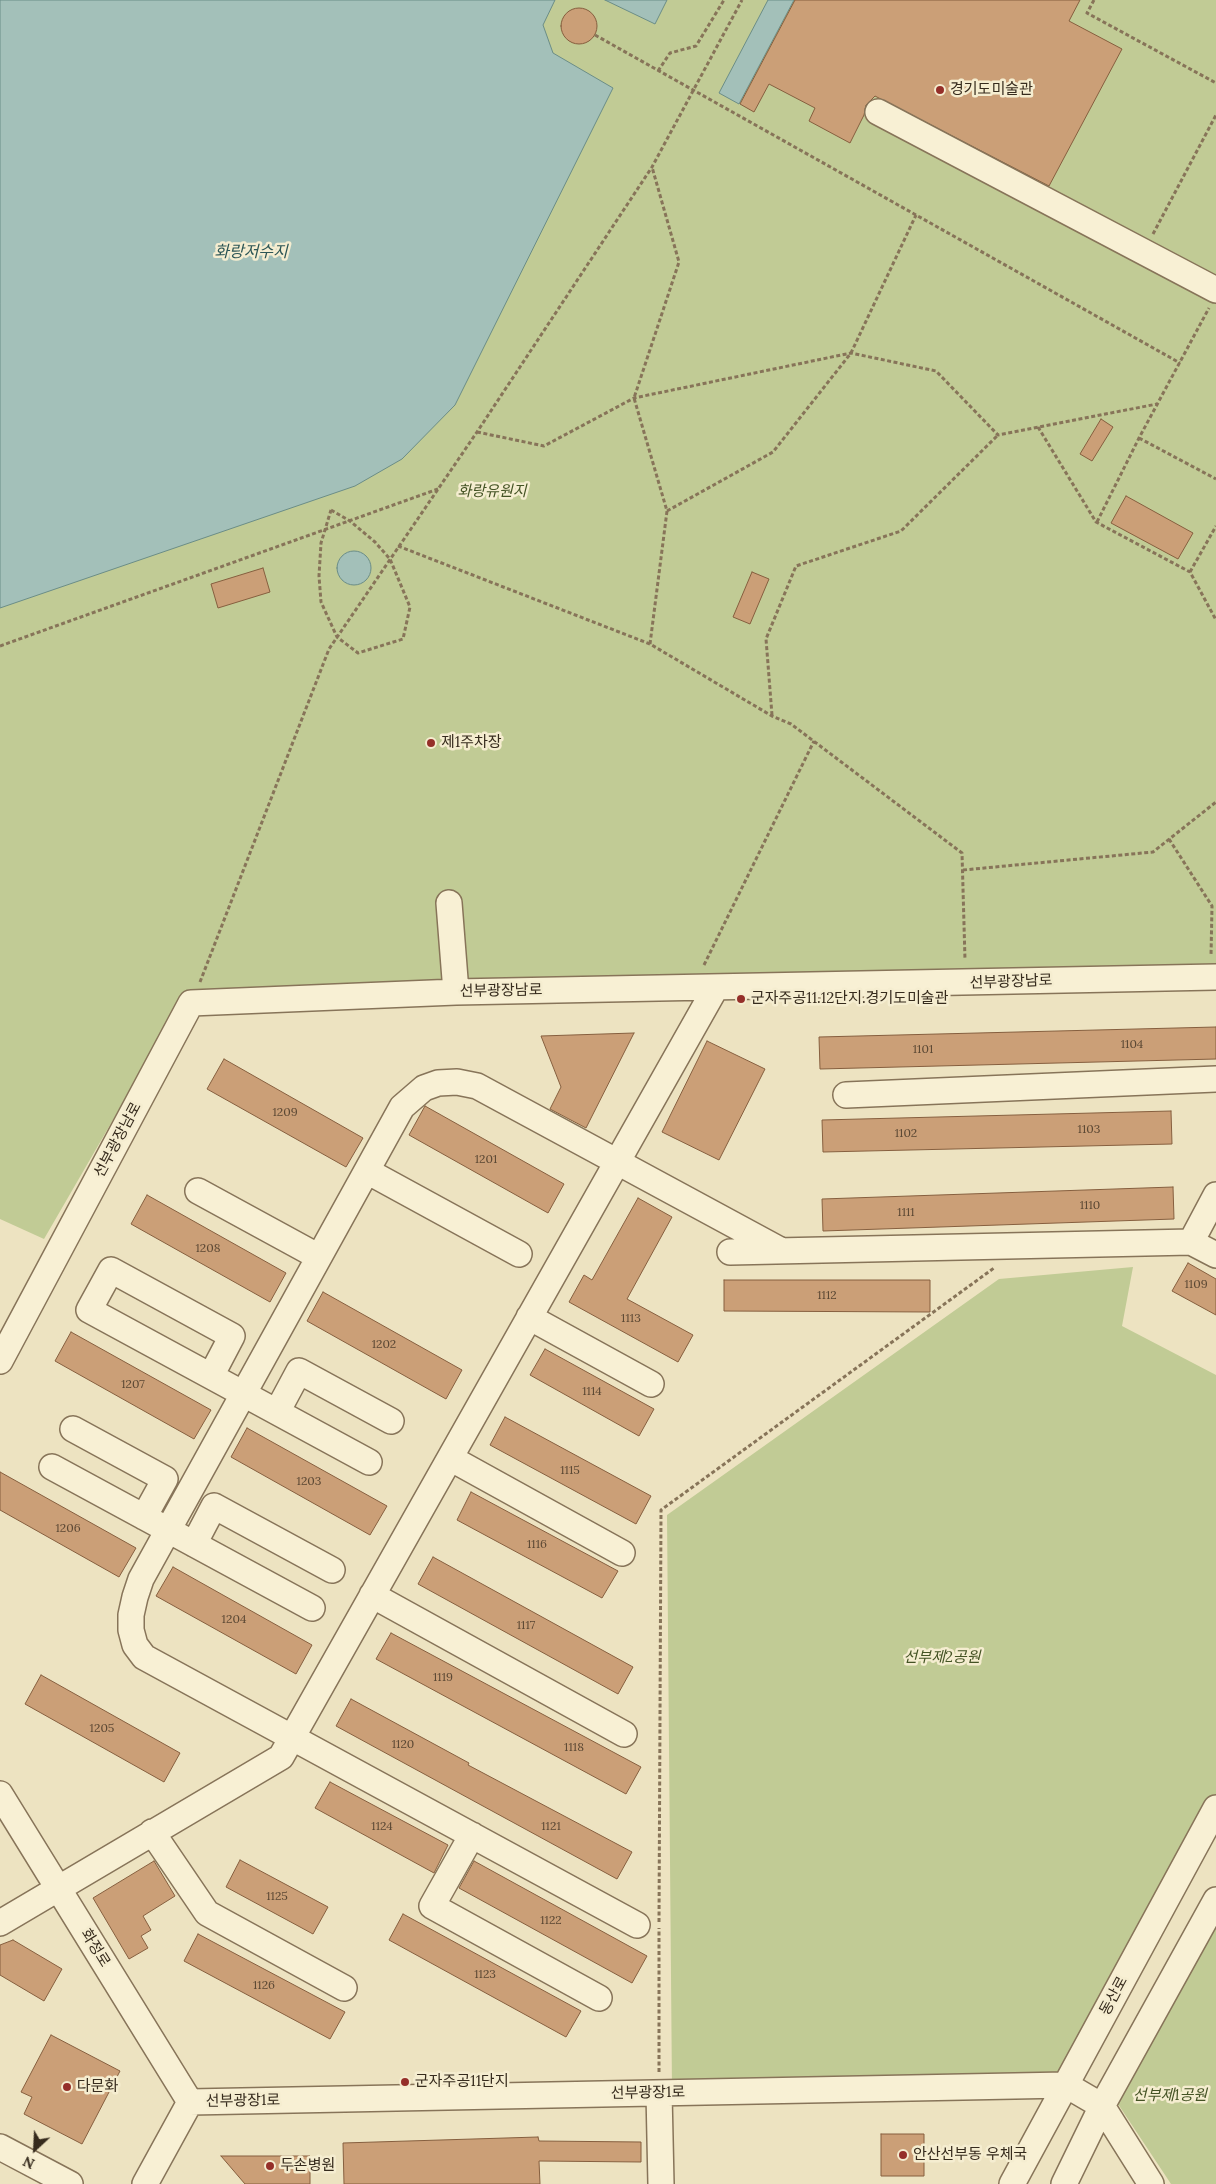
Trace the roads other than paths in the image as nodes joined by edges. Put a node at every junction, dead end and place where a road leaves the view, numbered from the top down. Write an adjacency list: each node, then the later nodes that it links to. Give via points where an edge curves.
1 (878, 112): 2 (street, via 1143,252)
2 (1214, 297)
3 (449, 902): 6 (street)
4 (1213, 977): 5 (street, 선부광장남로)
5 (704, 988): 6 (street, 선부광장남로); 9 (street)
6 (456, 992): 20 (street, 선부광장남로, via 191,1004)
7 (1216, 1079): 8 (street)
8 (846, 1095)
9 (617, 1162): 10 (street, via 476,1086 457,1082 438,1083 413,1095 402,1107); 14 (street); 19 (street)
10 (367, 1171): 16 (street); 18 (street)
11 (198, 1191): 18 (street)
12 (1216, 1195): 13 (street)
13 (1192, 1242): 14 (street); 17 (street)
14 (782, 1251): 15 (street)
15 (730, 1252)
16 (519, 1254)
17 (1216, 1255)
18 (319, 1257): 23 (street)
19 (529, 1318): 22 (street); 27 (street)
20 (0, 1361)
21 (210, 1376): 21 (street, via 89,1310 111,1270 232,1336); 23 (street)
22 (651, 1384)
23 (244, 1394): 24 (street); 31 (street)
24 (277, 1412): 25 (street, via 299,1371); 28 (street)
25 (391, 1422)
26 (73, 1429): 30 (street, via 165,1479)
27 (450, 1458): 33 (street); 35 (street)
28 (369, 1462)
29 (52, 1467): 30 (street)
30 (144, 1517): 31 (street)
31 (168, 1530): 32 (street); 38 (street, via 134,1597 131,1623 135,1644 144,1657)
32 (194, 1544): 34 (street, via 214,1506); 36 (street)
33 (622, 1553)
34 (332, 1570)
35 (372, 1595): 37 (street); 38 (street)
36 (312, 1608)
37 (624, 1734)
38 (292, 1738): 41 (street, via 281,1757); 42 (street)
39 (0, 1794): 43 (street, 화정로)
40 (1216, 1808): 49 (street, 동산로)
41 (152, 1832): 43 (street); 47 (street, via 208,1913)
42 (472, 1835): 46 (street); 48 (street, via 432,1906)
43 (58, 1887): 45 (street); 51 (street, 화정로)
44 (1216, 1900): 52 (street)
45 (0, 1922)
46 (637, 1925)
47 (344, 1988)
48 (599, 1998)
49 (1066, 2085): 50 (street, 선부광장1로); 52 (street); 57 (street, 동산로)
50 (659, 2093): 51 (street, 선부광장1로); 56 (street)
51 (190, 2102): 55 (street, 선부광장1로)
52 (1102, 2106): 58 (street); 59 (street)
53 (0, 2147): 54 (street)
54 (70, 2184)
55 (145, 2184)
56 (661, 2184)
57 (1012, 2184)
58 (1064, 2184)
59 (1151, 2184)

